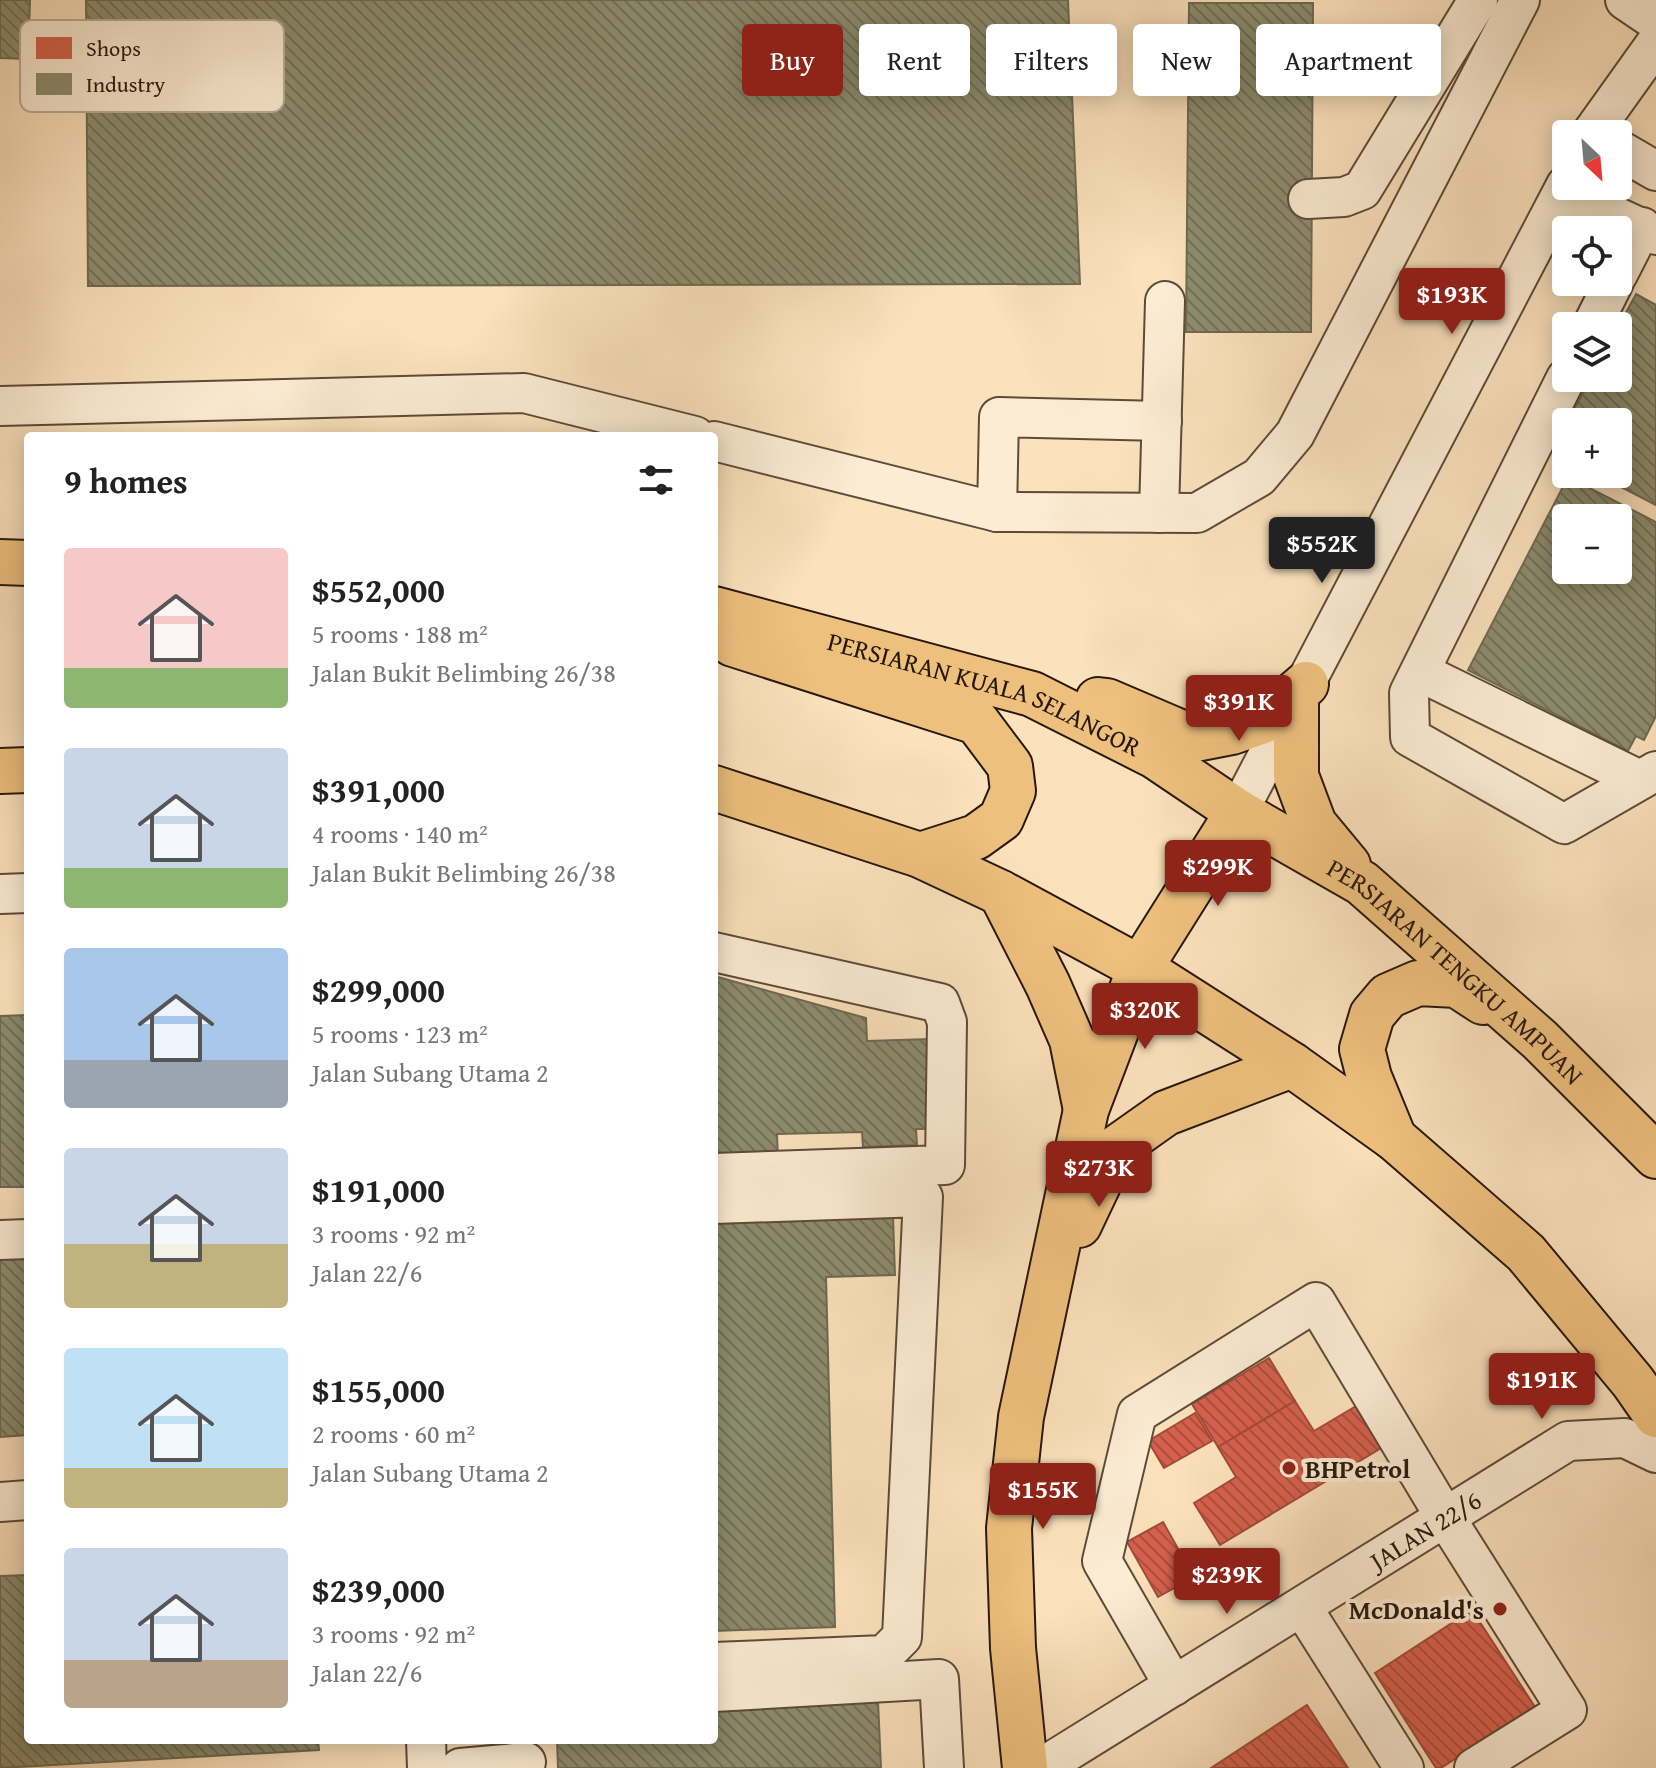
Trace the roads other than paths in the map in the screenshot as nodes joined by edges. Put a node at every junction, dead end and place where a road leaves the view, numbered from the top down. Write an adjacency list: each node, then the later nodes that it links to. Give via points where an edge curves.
1 (1478, 0): 9 (street, via 1362,190)
2 (1520, 0): 21 (street, via 1295,434 1247,485 1197,513)
3 (1625, 0): 4 (street)
4 (1656, 21)
5 (1656, 43): 6 (street)
6 (1601, 120)
7 (1632, 157): 8 (street)
8 (1656, 171)
9 (1308, 199)
10 (1558, 200): 28 (street)
11 (1577, 200): 12 (street)
12 (1636, 257): 14 (street)
13 (1165, 301): 17 (street)
14 (1601, 312)
15 (1559, 392): 26 (street)
16 (0, 406): 18 (street, via 524,393)
17 (1162, 421): 20 (street, via 999,417); 21 (street)
18 (679, 432)
19 (718, 442): 20 (street)
20 (997, 512): 21 (street)
21 (1159, 513)
22 (0, 562): 23 (main road)
23 (24, 563)
24 (718, 610): 27 (main road, PERSIARAN KUALA SELANGOR)
25 (718, 634): 32 (main road, via 733,644 977,722 1010,766 1013,791 1001,819 976,837)
26 (1420, 672): 29 (street); 29 (street, via 1409,693 1410,737 1564,824)
27 (1032, 694): 28 (main road, via 1107,701 1196,739 1263,721); 31 (main road, PERSIARAN KUALA SELANGOR, via 1155,756)
28 (1301, 694): 31 (street); 33 (main road, via 1296,776 1314,824)
29 (1648, 776)
30 (718, 789): 32 (main road)
31 (1238, 812): 33 (main road, PERSIARAN TENGKU AMPUAN); 38 (main road)
32 (920, 855): 35 (main road)
33 (1362, 883): 39 (main road, PERSIARAN TENGKU AMPUAN)
34 (24, 893): 36 (street)
35 (1001, 893): 38 (main road); 41 (main road, via 1072,1040)
36 (0, 894)
37 (718, 953): 44 (street, via 940,1003 947,1022 945,1165)
38 (1140, 968): 40 (main road); 41 (main road)
39 (1540, 1040): 42 (main road, via 1457,985 1418,983 1388,996 1372,1015 1362,1049); 43 (main road, PERSIARAN TENGKU AMPUAN)
40 (1292, 1065): 42 (main road); 48 (main road, via 1166,1113 1115,1149)
41 (1086, 1110): 48 (main road)
42 (1394, 1138): 49 (main road, via 1526,1253)
43 (1656, 1156)
44 (718, 1173)
45 (718, 1204): 55 (street, via 923,1197 902,1637 884,1655)
46 (24, 1239): 47 (street)
47 (0, 1240)
48 (1046, 1293): 63 (main road, via 1021,1417 1009,1528)
49 (1656, 1415)
50 (1656, 1453): 53 (street, JALAN 22/6, via 1625,1438 1568,1441)
51 (24, 1500): 52 (street)
52 (0, 1502)
53 (1445, 1517): 54 (street, JALAN 22/6); 56 (street, via 1316,1302 1137,1414 1102,1561); 66 (street, via 1567,1710)
54 (1302, 1607): 56 (street, JALAN 22/6); 65 (street)
55 (718, 1662)
56 (1174, 1686): 64 (street, JALAN 22/6)
57 (718, 1692): 62 (street, via 939,1679)
58 (426, 1744): 60 (street)
59 (525, 1757): 61 (street)
60 (427, 1768)
61 (460, 1768)
62 (944, 1768)
63 (1025, 1768)
64 (1041, 1768)
65 (1404, 1768)
66 (1474, 1768)

